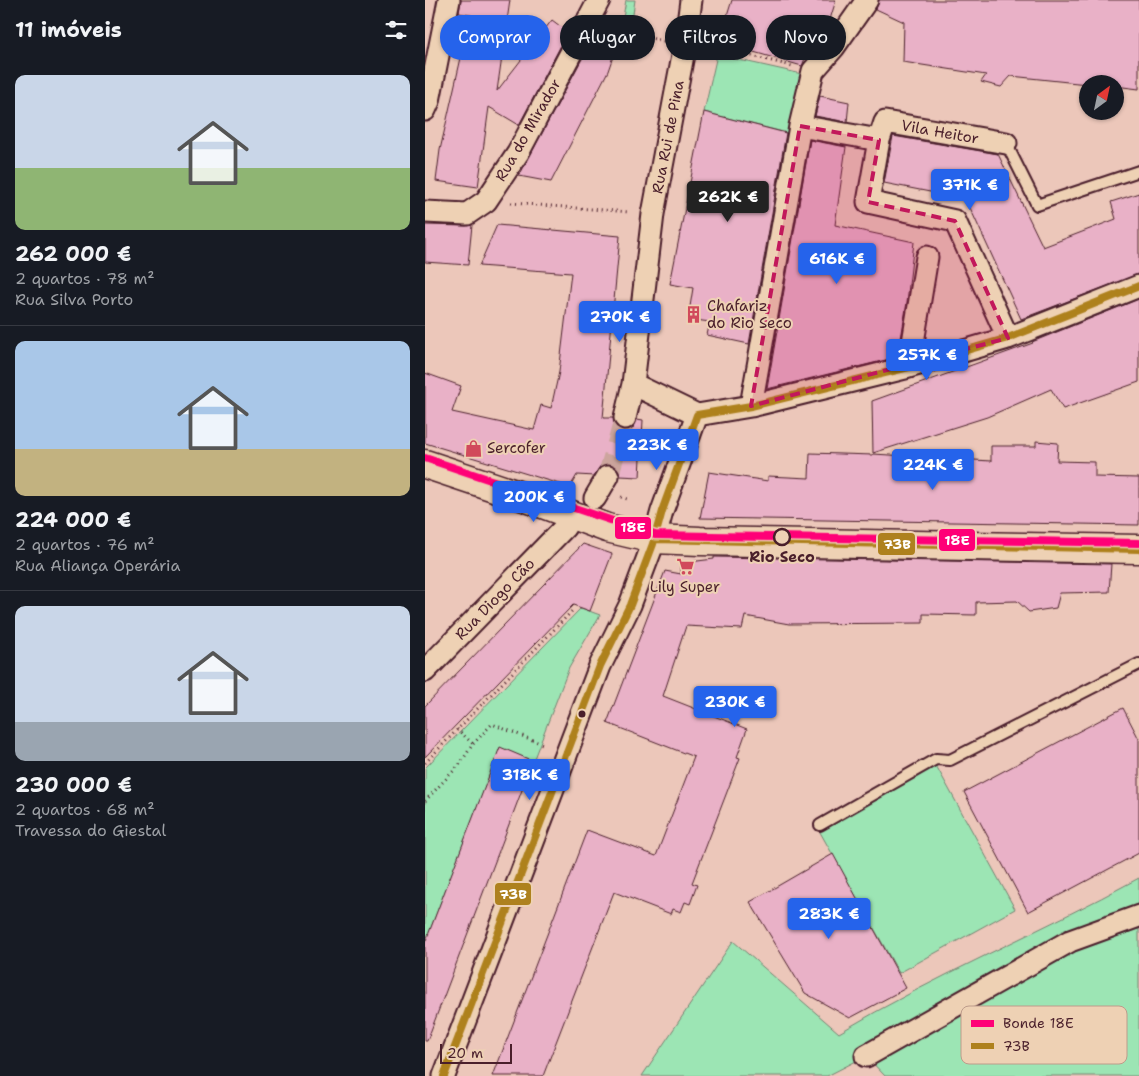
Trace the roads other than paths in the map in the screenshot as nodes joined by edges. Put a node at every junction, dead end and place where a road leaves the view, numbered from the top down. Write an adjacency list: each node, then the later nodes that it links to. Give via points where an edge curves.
1 (449, 0): 5 (street)
2 (599, 0): 10 (street, Rua do Mirador, via 518,153 486,201 467,214)
3 (691, 0): 15 (street, Rua Rui de Pina, via 653,214)
4 (867, 0): 6 (street, via 813,71)
5 (425, 110)
6 (800, 126): 7 (street, Vila Heitor); 16 (street)
7 (879, 140): 8 (street, Vila Heitor, via 885,122); 13 (street, via 868,202 955,221)
8 (1006, 143): 9 (lane, via 1037,205)
9 (1139, 171)
10 (425, 212)
11 (927, 257): 14 (street)
12 (1139, 286): 13 (street)
13 (1009, 338): 14 (street)
14 (909, 367): 16 (street)
15 (633, 384): 17 (street); 18 (street, Rua Rui de Pina)
16 (751, 406): 17 (street)
17 (697, 414): 23 (street)
18 (625, 418)
19 (425, 464): 23 (street, via 607,528)
20 (608, 476): 21 (street)
21 (595, 498)
22 (565, 527): 26 (street, Rua Diogo Cão)
23 (654, 539): 24 (street); 30 (street, via 629,606 600,666)
24 (1139, 548)
25 (1139, 664): 27 (lane, via 950,760 936,759)
26 (425, 671)
27 (820, 825)
28 (1139, 916): 29 (street, via 1070,941)
29 (866, 1056)
30 (444, 1076)

